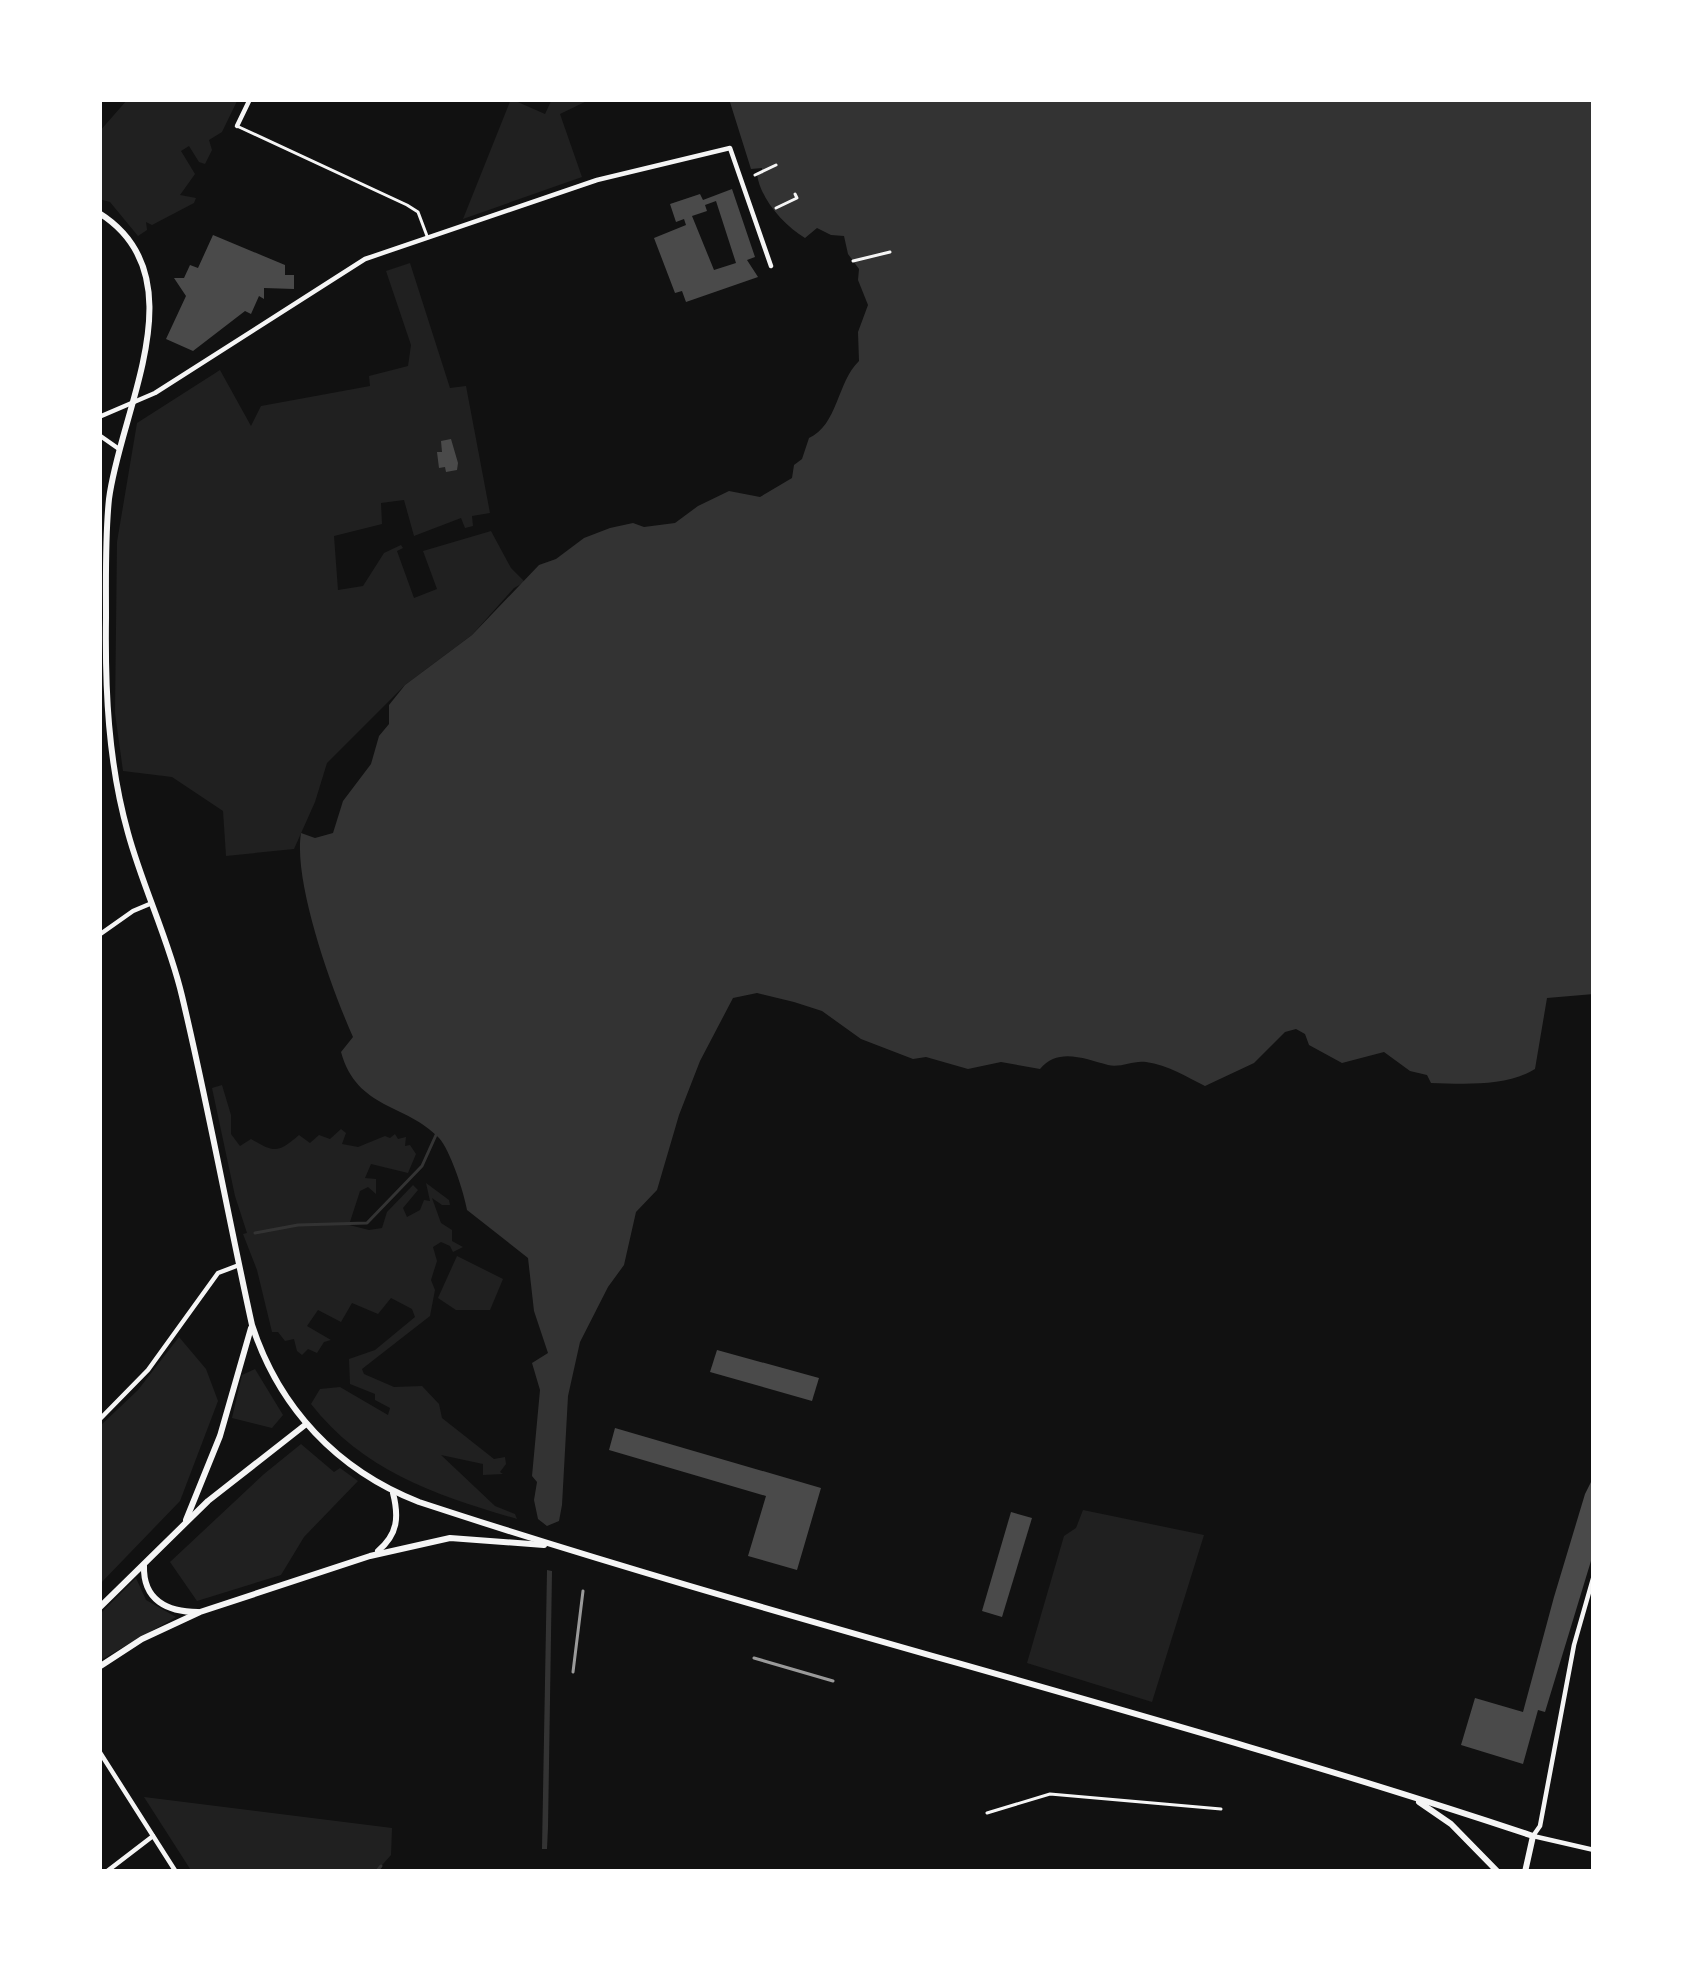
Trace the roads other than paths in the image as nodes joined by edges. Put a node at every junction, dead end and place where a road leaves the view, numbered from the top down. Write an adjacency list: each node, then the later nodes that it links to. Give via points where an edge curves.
1 (250, 99): 2 (street)
2 (237, 126): 4 (lane, via 418,212)
3 (99, 213): 6 (street, via 130,240 148,282)
4 (428, 236): 5 (street, via 609,177 733,148); 6 (street, via 365,260)
5 (771, 266)
6 (133, 402): 7 (street); 9 (street)
7 (99, 417)
8 (99, 435): 9 (street)
9 (120, 449): 10 (street, via 107,527 107,707 126,829)
10 (152, 903): 11 (street); 12 (street, via 182,993)
11 (99, 935)
12 (238, 1265): 13 (street); 14 (street, via 218,1273 148,1370)
13 (252, 1325): 15 (street); 17 (street)
14 (99, 1420)
15 (305, 1425): 16 (street); 17 (street)
16 (393, 1492): 18 (street); 19 (street, via 395,1530)
17 (184, 1523): 20 (street)
18 (554, 1544): 19 (street, via 450,1538); 26 (street)
19 (370, 1556): 23 (street)
20 (144, 1563): 22 (street); 23 (street, via 151,1596 171,1609)
21 (1594, 1575): 30 (street)
22 (99, 1608)
23 (200, 1612): 24 (street)
24 (99, 1667)
25 (99, 1751): 29 (street)
26 (1416, 1800): 30 (street); 34 (street)
27 (1221, 1809): 28 (lane, via 1050,1794)
28 (987, 1814)
29 (153, 1835): 32 (street); 33 (street)
30 (1533, 1836): 31 (street); 35 (street)
31 (1594, 1850)
32 (106, 1872)
33 (176, 1872)
34 (1498, 1872)
35 (1525, 1872)

